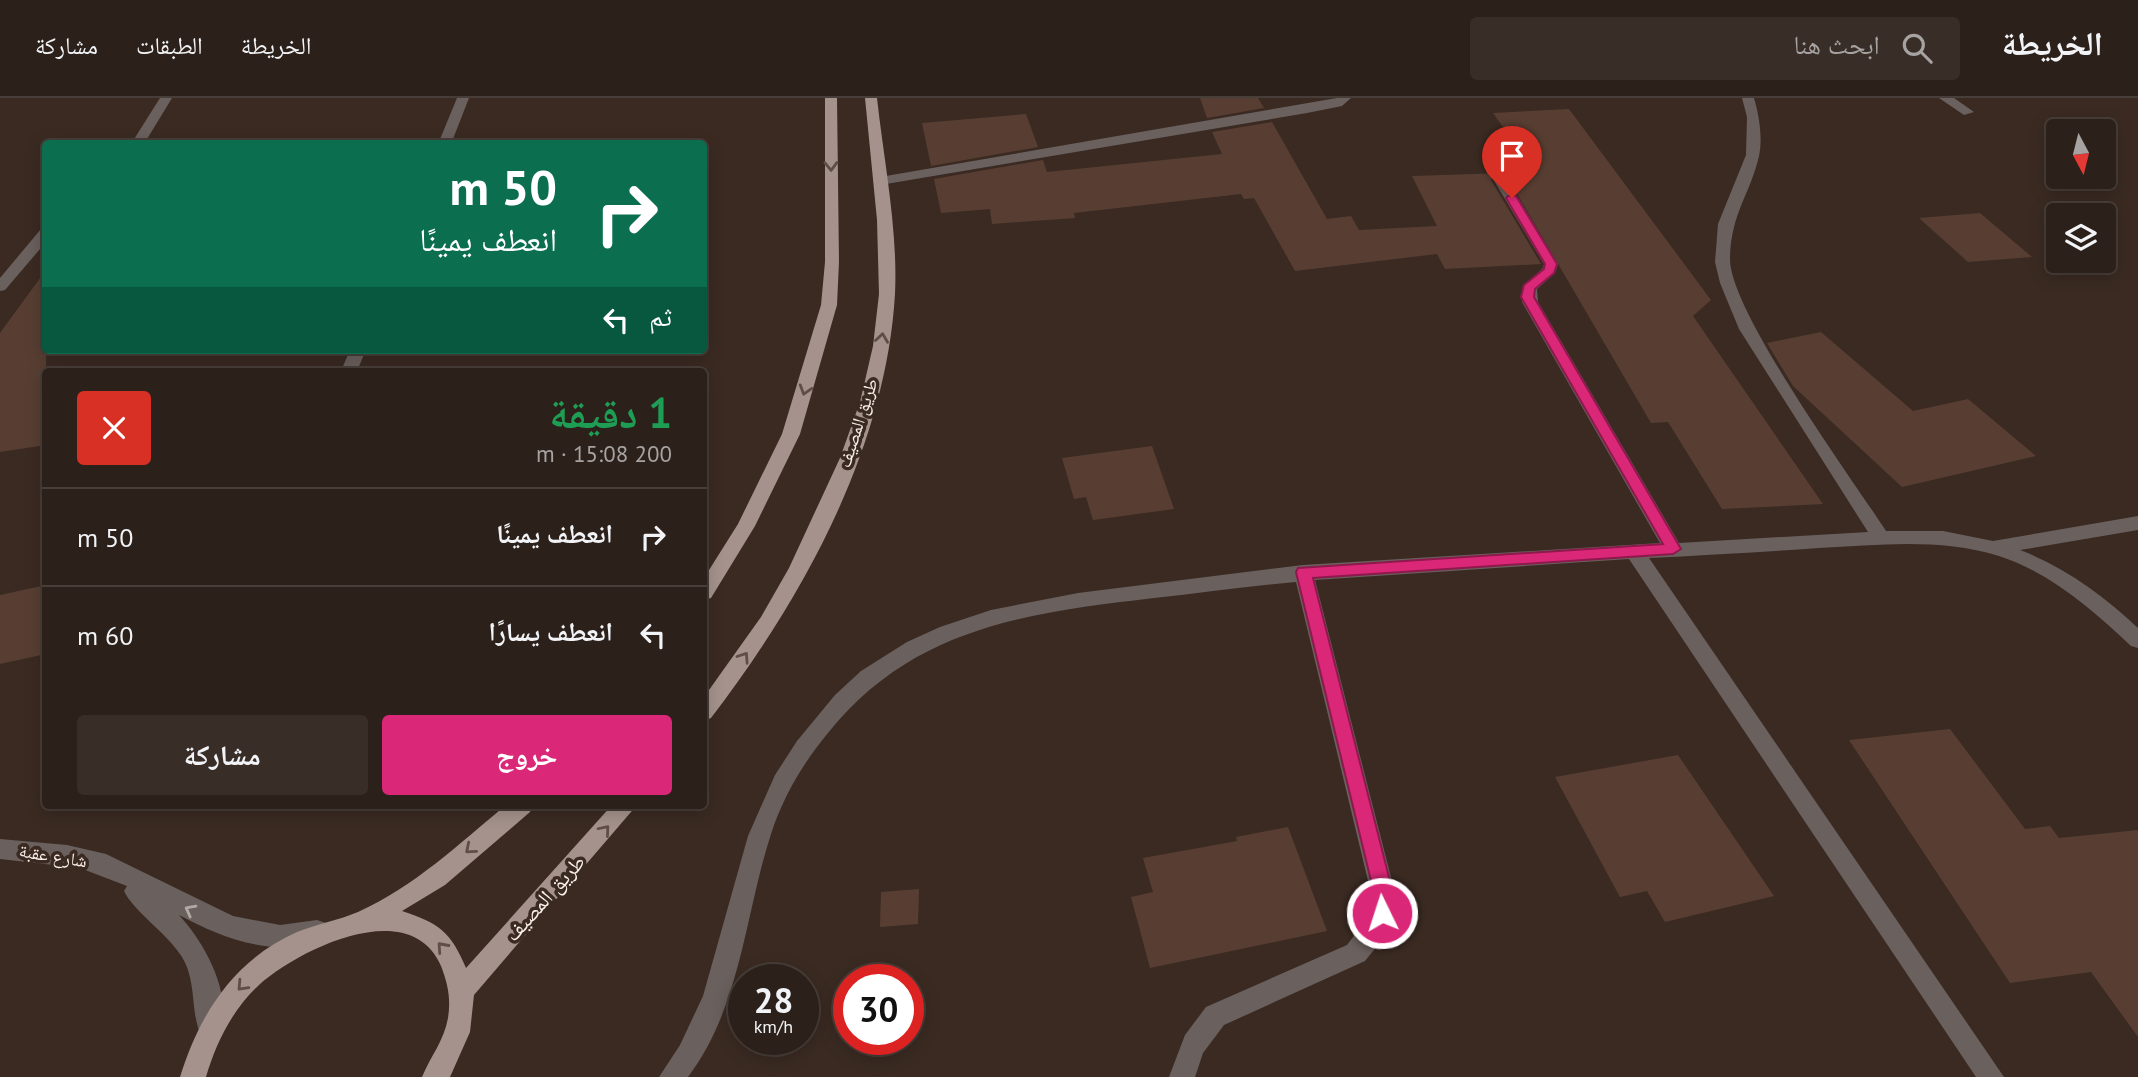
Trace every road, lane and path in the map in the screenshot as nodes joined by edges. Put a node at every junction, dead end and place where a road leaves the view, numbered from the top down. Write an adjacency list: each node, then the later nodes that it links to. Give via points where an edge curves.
1 (166, 98): 9 (street)
2 (463, 98): 10 (street)
3 (831, 98): 21 (main road, one-way to 21, via 829,305 791,435 746,526)
4 (872, 98): 12 (main road, طريق المصيف)
5 (1346, 98): 12 (street, via 1307,109)
6 (1748, 98): 16 (street, via 1753,155 1725,224 1722,261 1727,283 1747,329)
7 (1945, 98): 8 (street)
8 (1968, 112)
9 (140, 140)
10 (446, 140)
11 (1500, 178): 18 (street, via 1551,264 1529,288 1530,302)
12 (880, 181): 23 (main road, طريق المصيف, one-way to 12, via 796,571 858,434 881,344 887,296)
13 (42, 237): 14 (street)
14 (0, 287)
15 (2138, 523): 17 (street)
16 (1881, 537): 17 (street, via 1944,537); 18 (street)
17 (1995, 547): 22 (street, via 2067,578)
18 (1673, 549): 19 (street)
19 (1634, 551): 20 (street); 36 (street)
20 (1303, 572): 34 (street, via 1010,614 927,640 876,672 843,700 779,790 760,832 700,1035); 35 (street, via 1382,889 1382,913 1373,935 1356,953 1214,1016 1198,1034)
21 (707, 588)
22 (2138, 640)
23 (707, 708)
24 (517, 809): 28 (main road, one-way to 28, via 437,877)
25 (622, 809): 30 (main road, طريق المصيف, one-way to 25)
26 (0, 849): 27 (street, شارع عقبة, via 55,853)
27 (106, 865): 29 (street, one-way to 27, via 281,936 231,926); 31 (street, via 188,940 204,971)
28 (364, 921): 29 (main road); 30 (main road, one-way to 28, via 456,964 442,943 421,929 394,921)
29 (327, 930): 31 (main road, one-way to 31, via 282,953 250,978)
30 (462, 990): 32 (main road, via 455,1039)
31 (210, 1027): 33 (main road)
32 (442, 1073)
33 (193, 1077)
34 (672, 1077)
35 (1182, 1077)
36 (1991, 1077)

